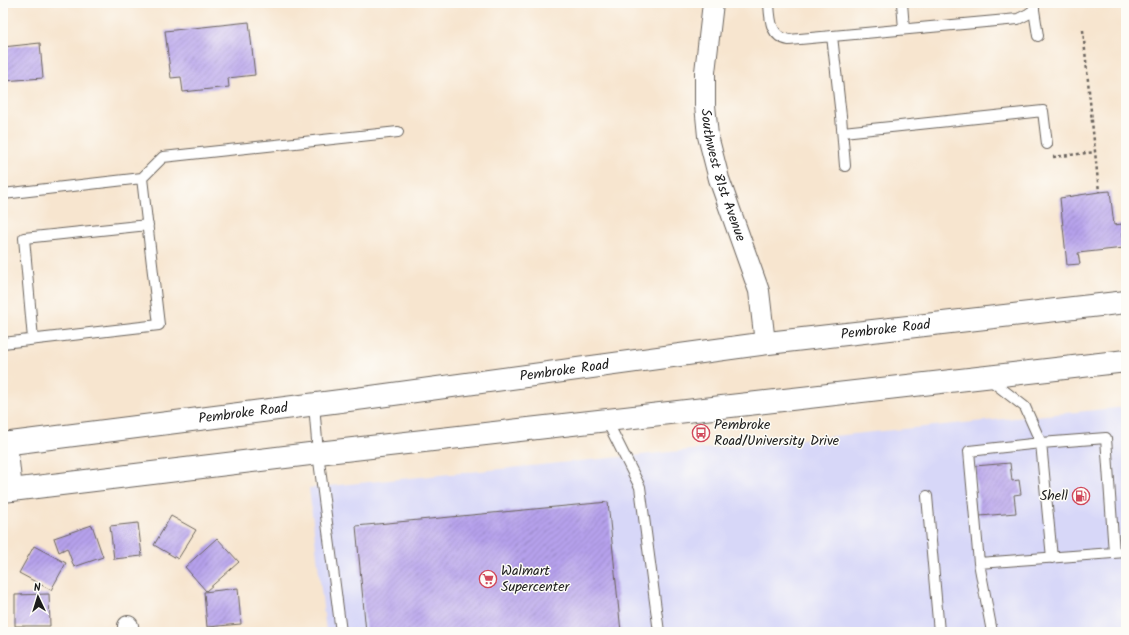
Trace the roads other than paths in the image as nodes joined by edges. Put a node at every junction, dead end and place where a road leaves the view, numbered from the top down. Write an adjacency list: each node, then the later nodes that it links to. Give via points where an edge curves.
1 (714, 3): 18 (street, Southwest 81st Avenue, via 705,72 708,136 719,179 759,292)
2 (769, 3): 6 (lane, via 774,31 784,40)
3 (902, 3): 5 (lane)
4 (1034, 6): 5 (lane, via 1028,14 1018,18); 7 (lane)
5 (904, 29): 6 (lane)
6 (832, 36): 9 (lane)
7 (1038, 36)
8 (398, 132): 12 (lane, via 163,157)
9 (842, 132): 10 (lane, via 1043,111); 11 (lane)
10 (1047, 144)
11 (845, 166)
12 (142, 178): 13 (lane); 14 (lane)
13 (3, 194)
14 (148, 225): 16 (lane, via 24,238); 16 (lane, via 159,325)
15 (1126, 302): 18 (main road, Pembroke Road)
16 (33, 339): 17 (lane)
17 (3, 343)
18 (765, 343): 21 (main road, Pembroke Road)
19 (1126, 361): 20 (main road)
20 (987, 377): 22 (main road); 24 (lane, via 1025,407)
21 (314, 404): 23 (main road, Pembroke Road); 25 (lane)
22 (607, 421): 25 (main road); 33 (lane, via 640,487)
23 (4, 441): 26 (main road)
24 (1041, 443): 29 (lane, via 1106,438); 30 (lane); 31 (lane, via 969,451)
25 (318, 453): 26 (main road); 32 (lane)
26 (7, 490)
27 (927, 496): 34 (lane)
28 (1126, 552): 29 (lane)
29 (1114, 553): 30 (lane)
30 (1052, 558): 31 (lane)
31 (979, 563): 35 (lane)
32 (341, 632)
33 (659, 632)
34 (940, 632)
35 (992, 632)

